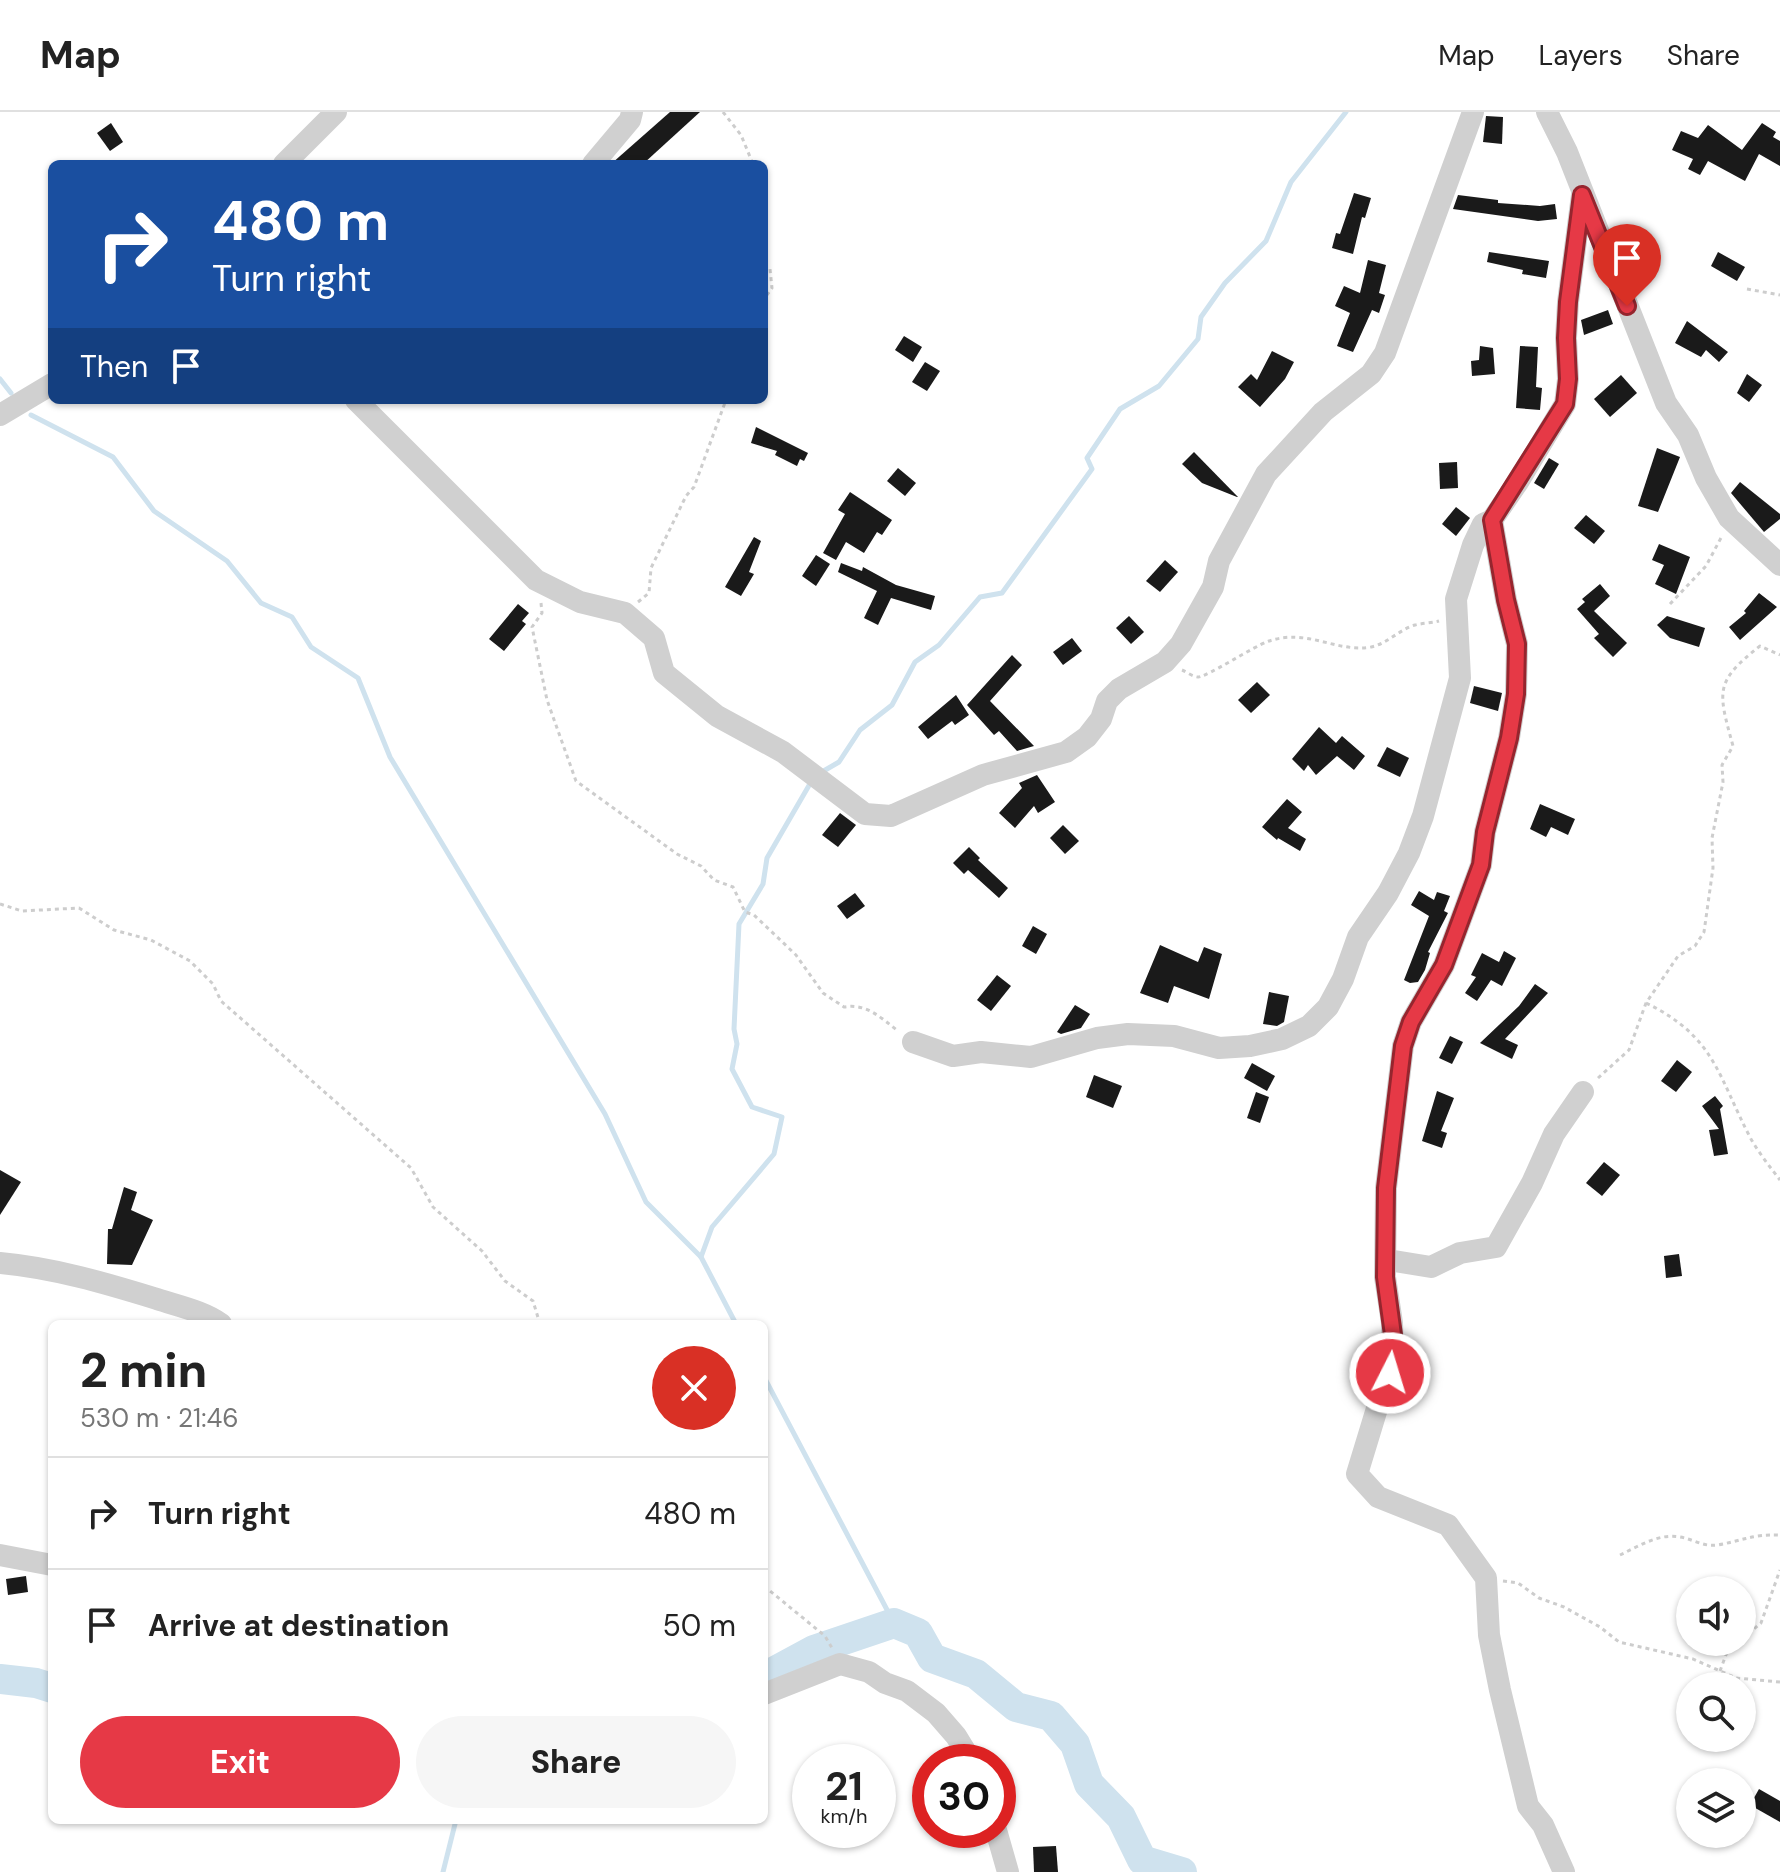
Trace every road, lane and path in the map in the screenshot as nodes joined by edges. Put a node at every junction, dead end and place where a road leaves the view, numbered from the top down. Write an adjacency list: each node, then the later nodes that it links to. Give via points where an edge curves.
1 (336, 112): 6 (street)
2 (632, 112): 7 (street)
3 (723, 112): 8 (path)
4 (1473, 112): 26 (street, via 1385,353 1371,374 1323,412 1266,474 1219,561 1213,587)
5 (1547, 112): 9 (street)
6 (288, 160)
7 (596, 160)
8 (751, 160)
9 (1582, 195): 18 (street, via 1666,403); 19 (street, via 1568,302 1565,404)
10 (768, 267): 12 (path)
11 (1747, 289): 13 (path)
12 (768, 294)
13 (1780, 295)
14 (48, 386): 17 (street)
15 (360, 404): 21 (street)
16 (725, 404): 23 (path, via 694,487 651,568 649,593)
17 (0, 415)
18 (1729, 518): 20 (street); 22 (path, via 1706,566)
19 (1492, 520): 24 (street, via 1483,524 1473,545); 32 (street, via 1517,644 1516,694 1481,865 1444,965 1403,1046 1386,1188)
20 (1780, 565)
21 (536, 580): 23 (street, via 580,602); 29 (path, via 542,613 532,627 547,700 576,781 714,880 733,887 745,912 796,955 823,993 844,1007 871,1010)
22 (1670, 604)
23 (625, 613): 26 (street, via 654,638 664,673 717,716 783,752 865,814 891,816 983,775 1066,752 1087,737 1119,689)
24 (1455, 619): 26 (path, via 1414,625 1372,647 1296,636 1269,641 1207,676 1197,677); 29 (street, via 1460,678 1423,816 1388,893 1358,937 1328,1007 1309,1026 1250,1046 1219,1048 1174,1036 1128,1034 1031,1057 981,1052 953,1056)
25 (1780, 655): 28 (path, via 1760,646 1732,668 1723,685 1722,708 1733,746 1722,765 1704,932 1695,946 1678,956)
26 (1165, 662)
27 (0, 904): 35 (path, via 22,911 79,908 114,930 151,940 190,961 213,984 221,1001 411,1168 433,1207 482,1251 505,1281 533,1301)
28 (1646, 1003): 30 (path, via 1629,1050); 31 (path, via 1673,1016 1712,1055 1752,1141)
29 (913, 1042)
30 (1583, 1092): 32 (street, via 1554,1134 1496,1247 1460,1253 1431,1267)
31 (1780, 1180)
32 (1388, 1260): 41 (street, via 1393,1356 1357,1474 1378,1497 1448,1525)
33 (0, 1263): 34 (street, via 109,1284)
34 (212, 1320)
35 (539, 1320)
36 (1780, 1535): 38 (path, via 1752,1534 1716,1545 1664,1535)
37 (0, 1555): 39 (street)
38 (1620, 1555)
39 (48, 1564)
40 (1780, 1570): 43 (path)
41 (1486, 1578): 46 (path, via 1518,1583 1619,1642 1693,1659); 52 (street, via 1489,1635 1528,1806 1543,1825)
42 (768, 1589): 45 (path, via 825,1636)
43 (1756, 1627)
44 (1726, 1656): 46 (path)
45 (840, 1664): 48 (street); 49 (street, via 907,1691 936,1713)
46 (1720, 1671): 47 (path)
47 (1780, 1682)
48 (768, 1692)
49 (961, 1744)
50 (1002, 1851): 51 (street)
51 (993, 1872)
52 (1564, 1872)

